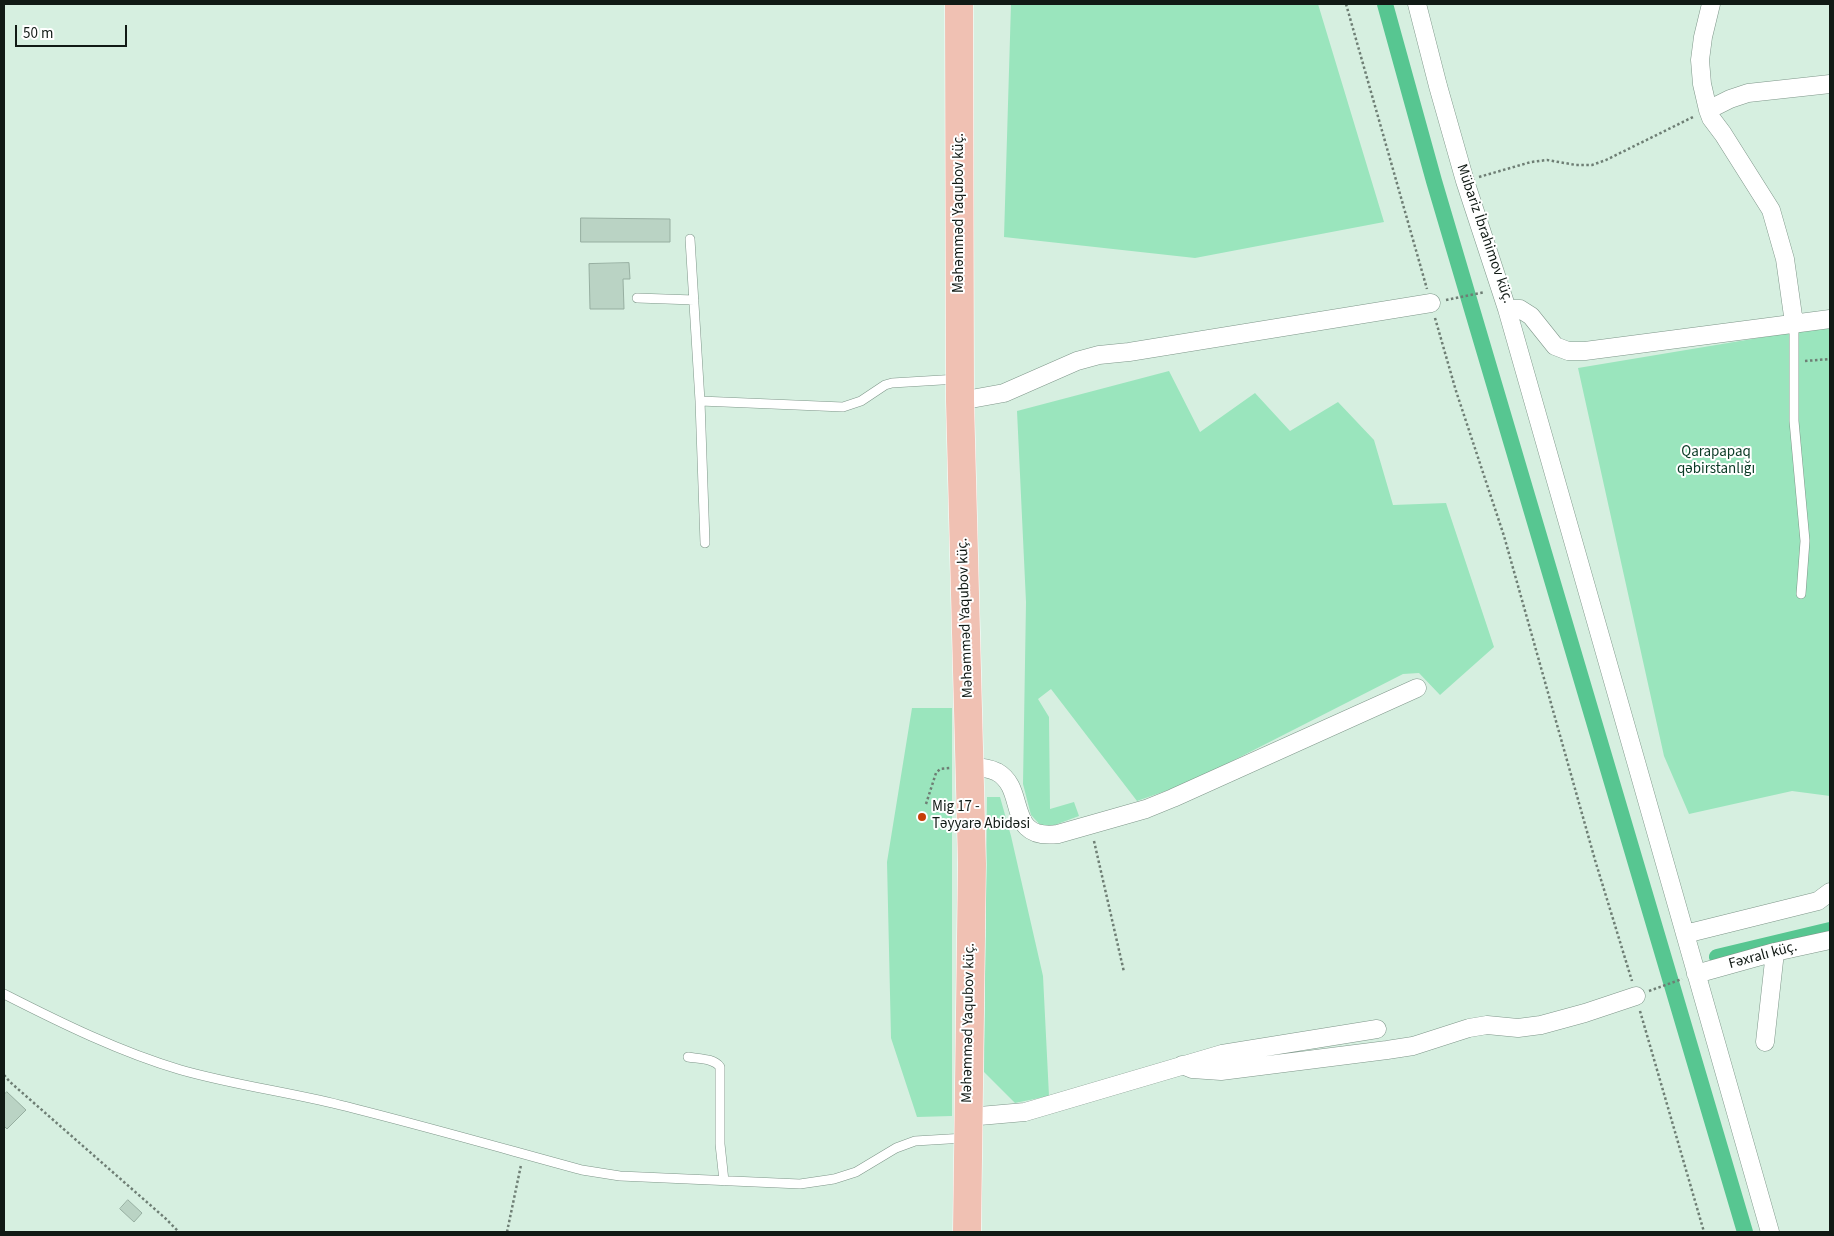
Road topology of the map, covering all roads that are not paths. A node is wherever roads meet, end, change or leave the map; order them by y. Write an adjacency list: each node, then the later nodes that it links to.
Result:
1 (959, 4): 13 (main road, Məhəmməd Yaqubov küç.)
2 (1416, 4): 10 (street, Mübariz İbrahimov küç.)
3 (1710, 4): 5 (street)
4 (1830, 84): 5 (street)
5 (1708, 110): 12 (street)
6 (690, 240): 8 (lane)
7 (637, 298): 8 (lane)
8 (694, 300): 14 (lane)
9 (1431, 303): 13 (street)
10 (1507, 309): 12 (street, Mübariz İbrahimov küç.); 20 (street)
11 (1830, 319): 12 (street, Mübariz İbrahimov küç.)
12 (1794, 323): 16 (lane)
13 (960, 390): 14 (lane); 18 (main road, Məhəmməd Yaqubov küç.)
14 (700, 400): 15 (lane)
15 (705, 543)
16 (1801, 594)
17 (1417, 688): 18 (street)
18 (970, 767): 30 (main road, Məhəmməd Yaqubov küç.)
19 (1830, 892): 20 (street)
20 (1685, 934): 23 (street)
21 (1830, 940): 22 (street, Fəxralı küç.)
22 (1775, 952): 23 (street, Fəxralı küç.); 27 (street)
23 (1696, 974): 33 (street)
24 (4, 994): 31 (lane)
25 (1636, 996): 29 (street)
26 (1377, 1029): 29 (street)
27 (1765, 1042)
28 (688, 1057): 31 (lane)
29 (1182, 1065): 30 (street)
30 (968, 1127): 31 (lane); 32 (main road, Məhəmməd Yaqubov küç.)
31 (724, 1181)
32 (967, 1232)
33 (1770, 1232)

